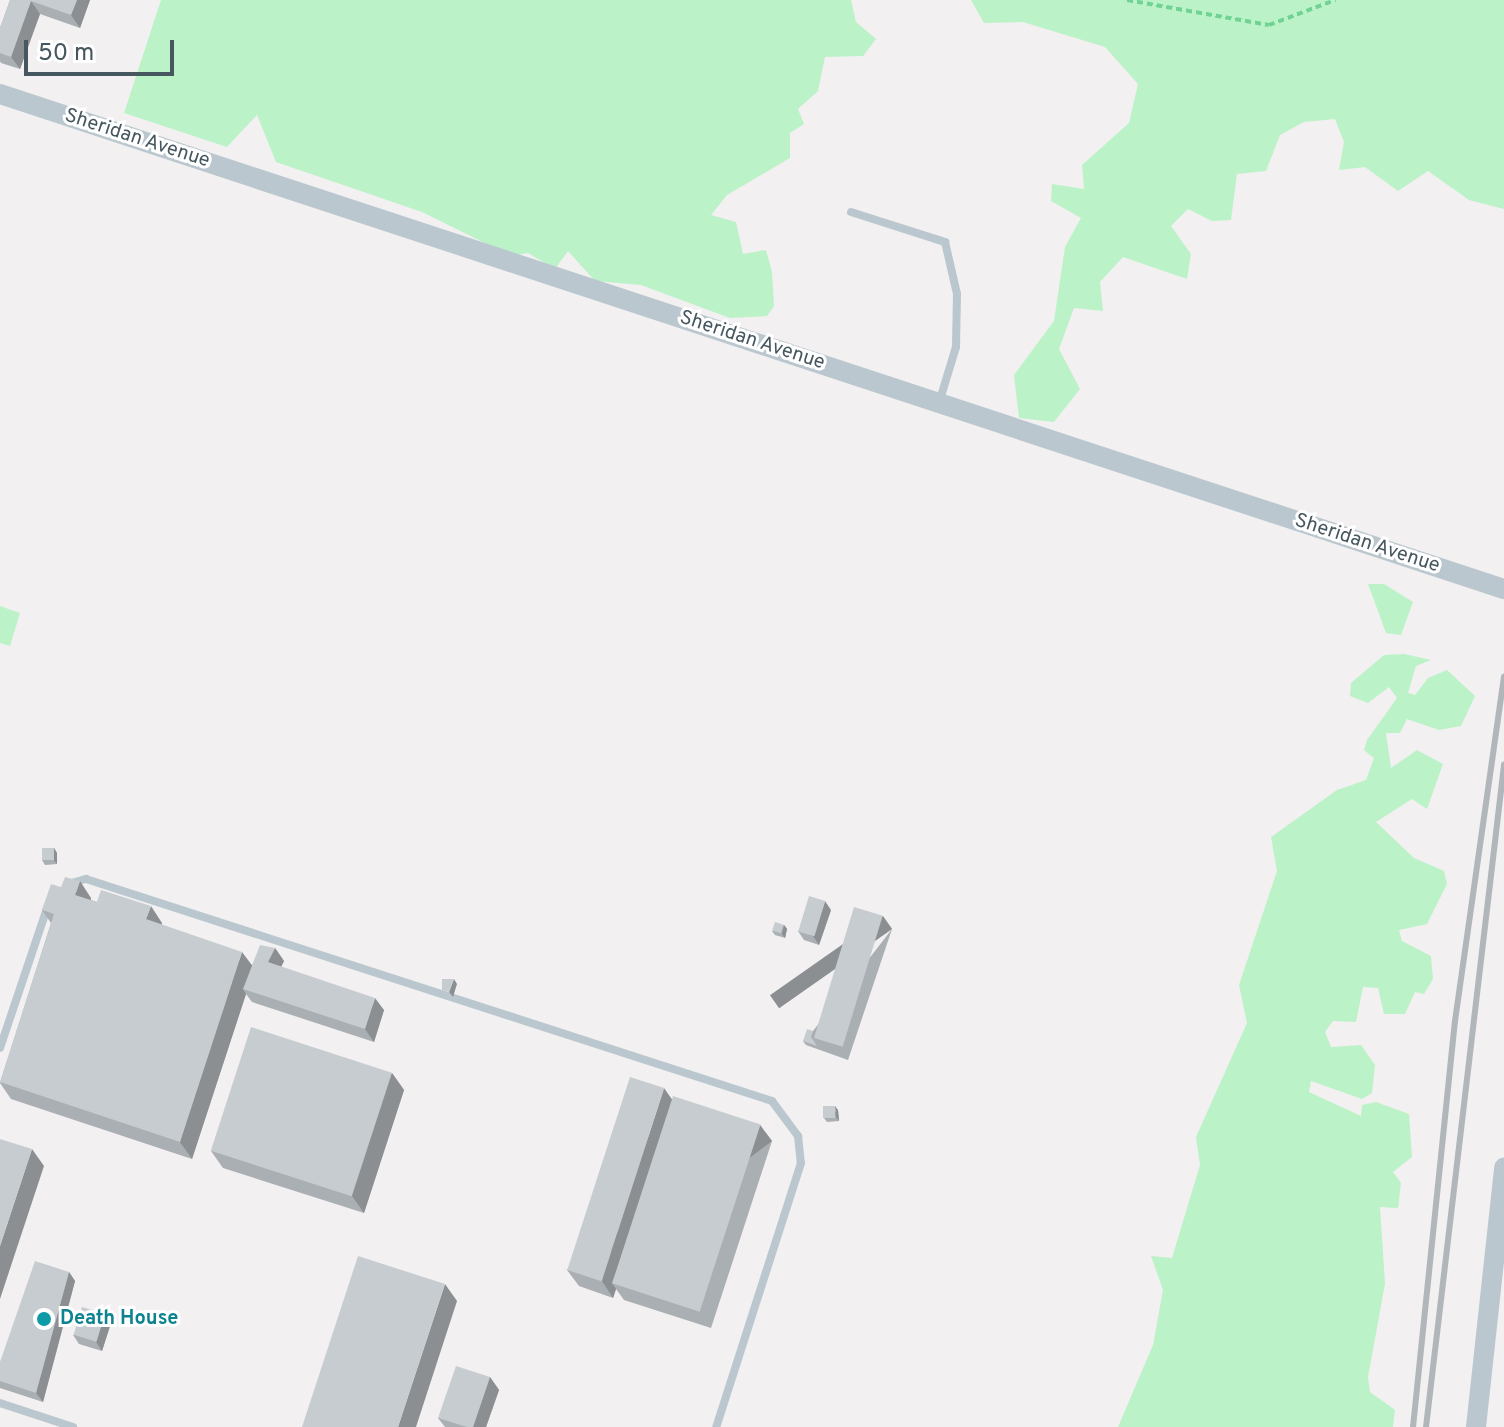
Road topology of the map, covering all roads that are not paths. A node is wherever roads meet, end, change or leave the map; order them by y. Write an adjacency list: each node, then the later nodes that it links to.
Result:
1 (0, 94): 3 (street, Sheridan Avenue)
2 (851, 212): 3 (lane)
3 (939, 403): 4 (street, Sheridan Avenue)
4 (1504, 589)
5 (0, 1048): 9 (lane)
6 (1504, 1168): 10 (street)
7 (0, 1403): 8 (lane)
8 (73, 1427)
9 (716, 1427)
10 (1476, 1427)

